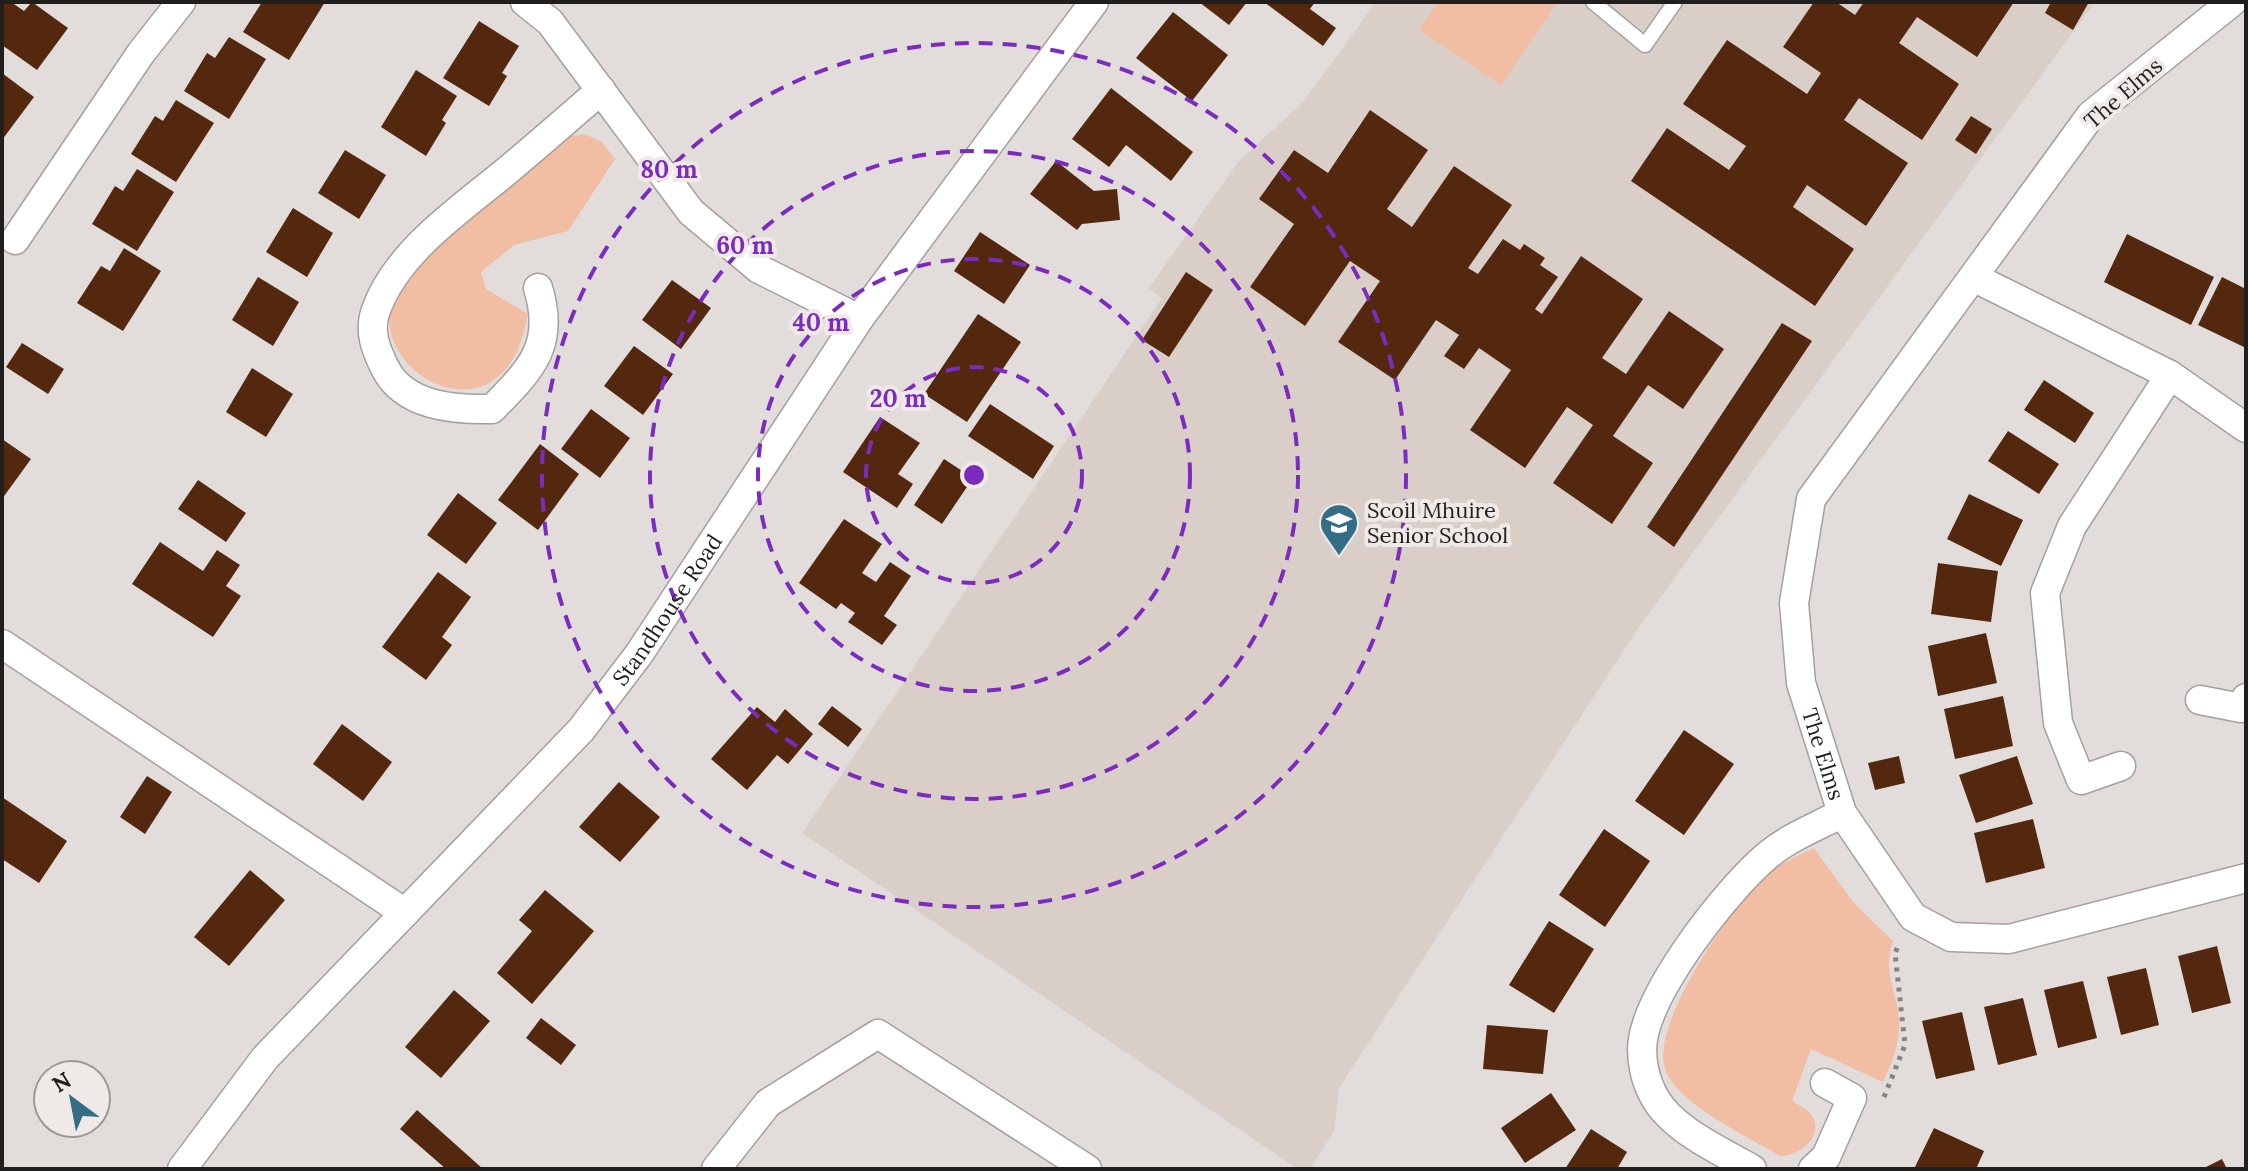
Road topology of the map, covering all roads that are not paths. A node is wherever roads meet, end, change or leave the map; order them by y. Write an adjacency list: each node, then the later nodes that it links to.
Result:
1 (181, 2): 9 (street)
2 (525, 2): 8 (street)
3 (1094, 2): 12 (street, Standhouse Road)
4 (1593, 2): 5 (lane)
5 (1675, 2)
6 (2233, 2): 7 (street); 10 (street, The Elms)
7 (2246, 8)
8 (601, 90): 11 (street); 12 (street)
9 (15, 240)
10 (1975, 278): 13 (street); 19 (street, The Elms)
11 (538, 288)
12 (859, 319): 21 (street, Standhouse Road)
13 (2170, 375): 14 (street); 18 (street)
14 (2246, 428)
15 (2, 644): 21 (street)
16 (2246, 698): 17 (street)
17 (2200, 700)
18 (2121, 766)
19 (1842, 813): 20 (street, The Elms); 26 (street)
20 (2246, 878)
21 (405, 913): 23 (street, Standhouse Road)
22 (1825, 1083): 27 (street)
23 (182, 1169)
24 (716, 1169): 25 (street)
25 (1087, 1169)
26 (1752, 1169)
27 (1813, 1169)

